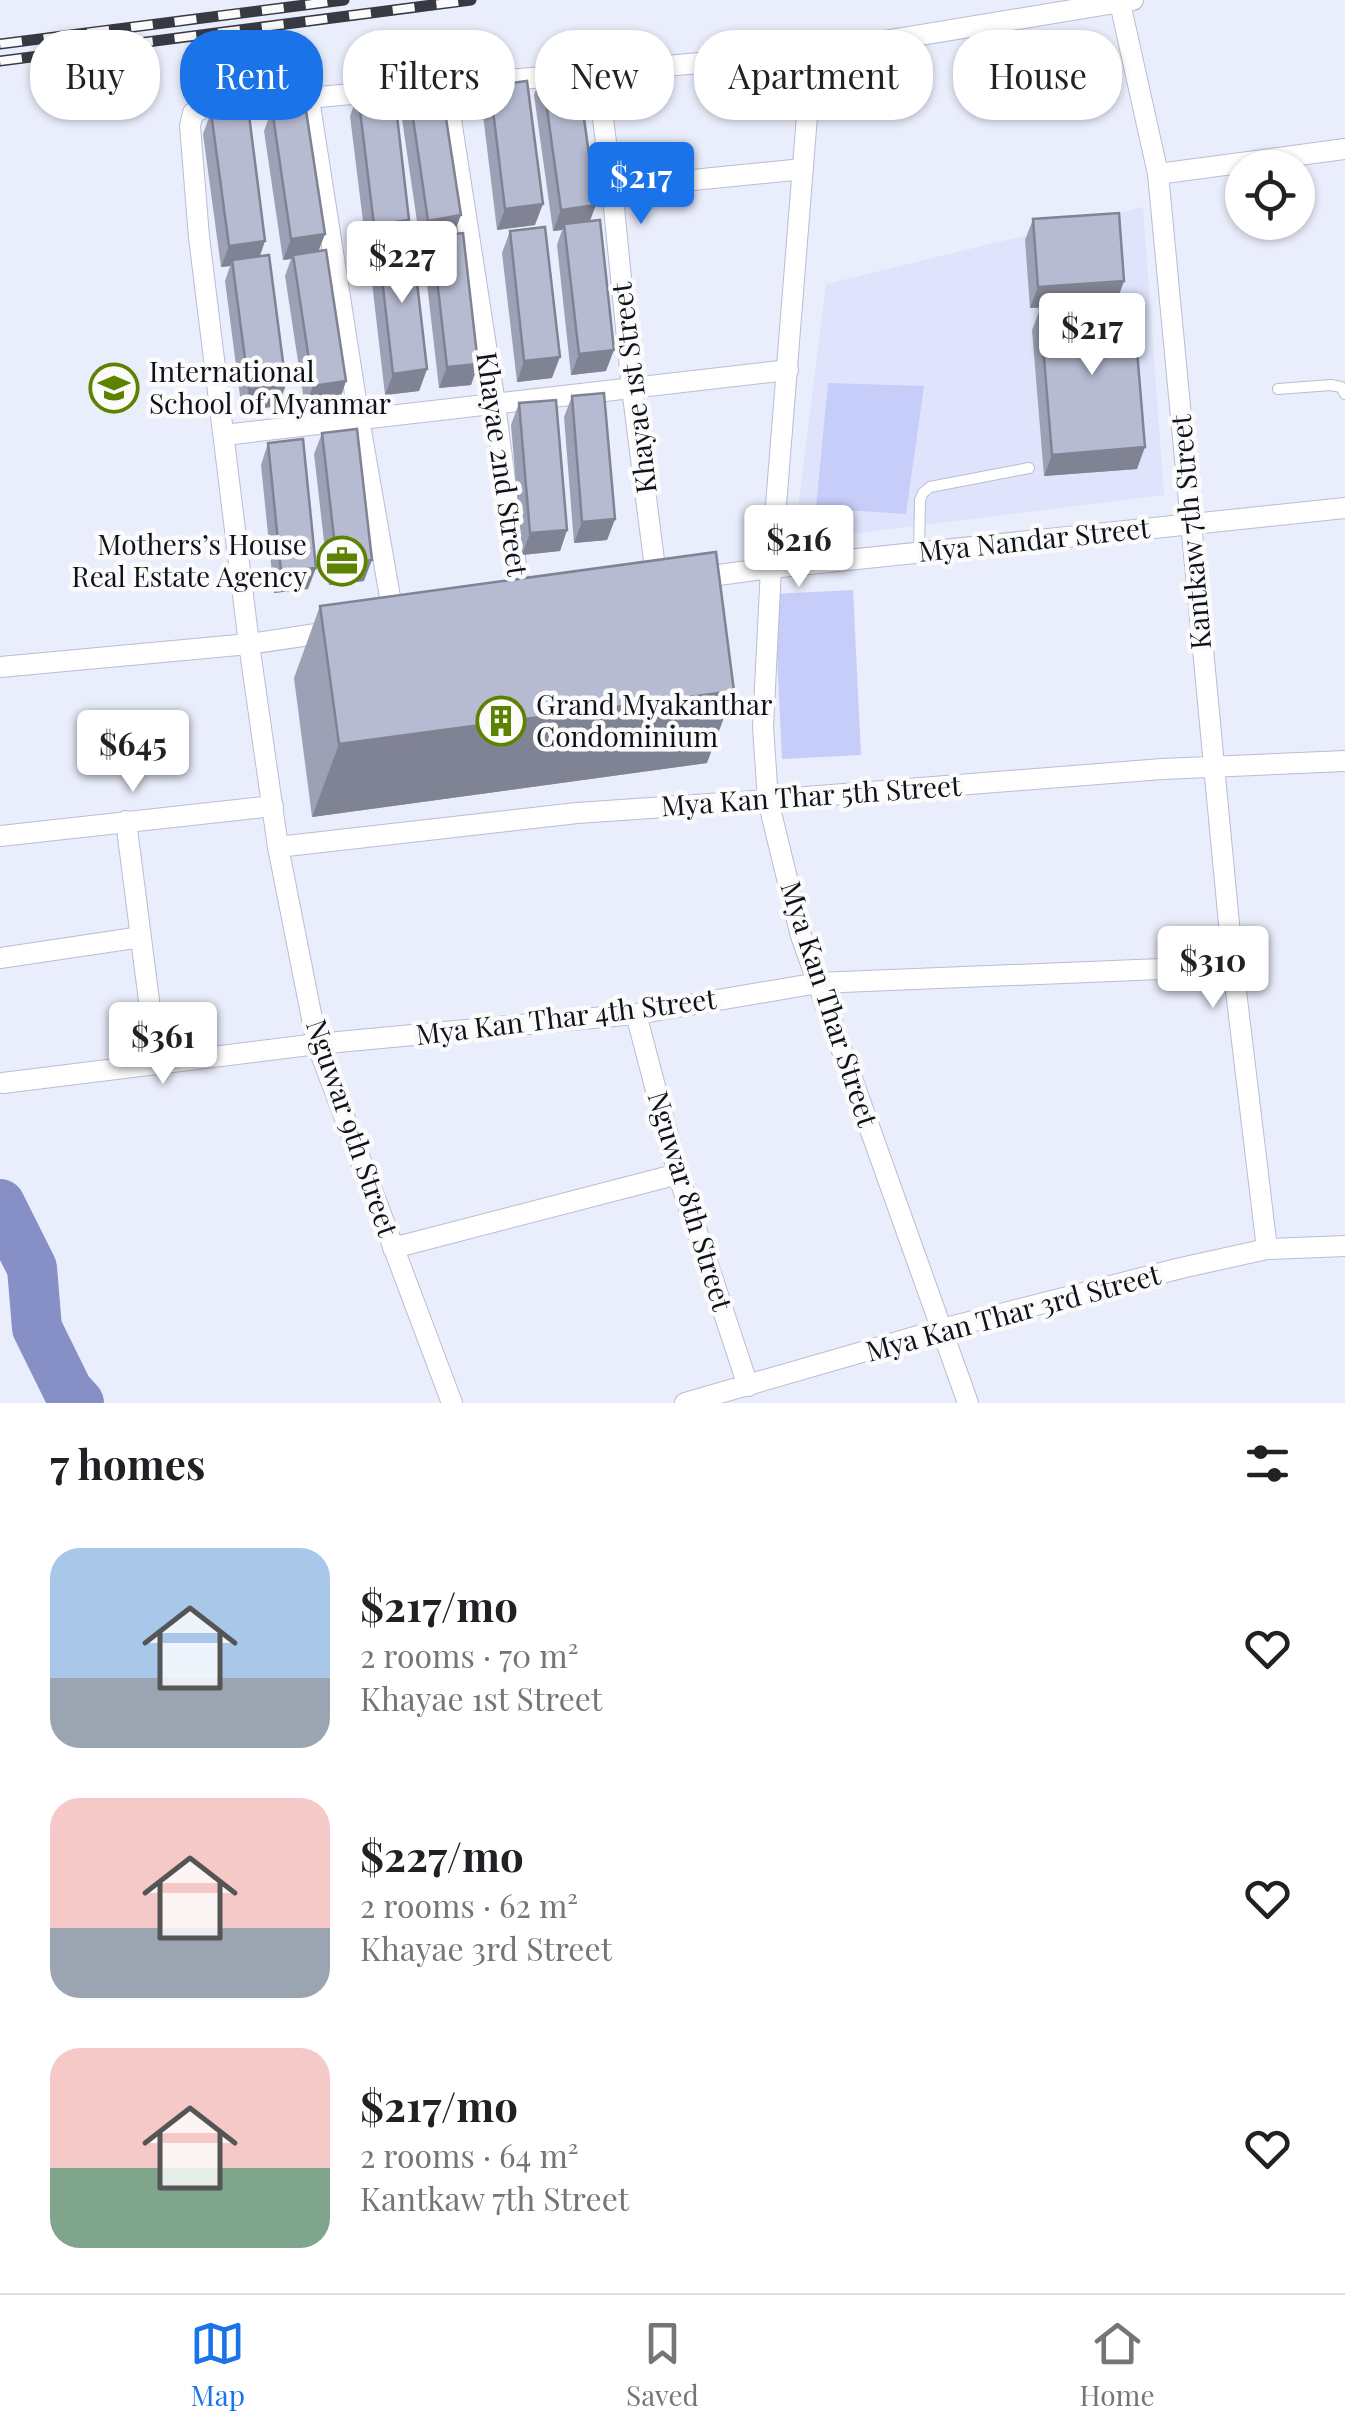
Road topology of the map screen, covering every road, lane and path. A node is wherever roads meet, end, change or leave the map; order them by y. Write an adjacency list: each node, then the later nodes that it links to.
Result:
1 (1126, 1): 2 (street); 10 (street, Kantkaw 7th Street)
2 (933, 32)
3 (191, 120): 18 (street, Nguwar 9th Street)
4 (312, 120): 17 (street)
5 (451, 120): 16 (street, Khayae 2nd Street)
6 (603, 120): 11 (street, Khayae 1st Street)
7 (807, 120): 9 (street, Mya Kan Thar Street)
8 (1345, 149): 10 (street)
9 (803, 169): 11 (street); 12 (street, Mya Kan Thar Street)
10 (1158, 174): 21 (street, Kantkaw 7th Street)
11 (612, 188): 13 (street, Khayae 1st Street)
12 (788, 370): 13 (street); 23 (street, Mya Kan Thar Street)
13 (632, 388): 16 (street); 24 (street, Khayae 1st Street)
14 (1278, 389): 15 (lane)
15 (1344, 389)
16 (495, 404): 17 (street); 25 (street, Khayae 2nd Street)
17 (359, 420): 18 (street); 26 (street)
18 (224, 435): 26 (street, Nguwar 9th Street)
19 (1029, 468): 22 (lane)
20 (1345, 508): 21 (street, Mya Nandar Street)
21 (1191, 523): 22 (street, Mya Nandar Street); 29 (street, Kantkaw 7th Street)
22 (919, 552): 23 (street, Mya Nandar Street)
23 (771, 568): 24 (street, Mya Nandar Street); 30 (street, Mya Kan Thar Street)
24 (648, 585)
25 (522, 604)
26 (249, 644): 27 (street); 31 (street, Nguwar 9th Street)
27 (0, 666)
28 (1345, 761): 29 (street, Mya Kan Thar 5th Street)
29 (1213, 767): 30 (street, Mya Kan Thar 5th Street); 37 (street, Kantkaw 7th Street)
30 (768, 800): 34 (street, Mya Kan Thar 5th Street); 38 (street, Mya Kan Thar Street)
31 (272, 806): 32 (street); 34 (street, Nguwar 9th Street)
32 (126, 821): 33 (street); 35 (street)
33 (0, 836)
34 (278, 847): 40 (street, Nguwar 9th Street)
35 (141, 937): 36 (street); 41 (street)
36 (0, 958)
37 (1233, 966): 38 (street, Mya Kan Thar 4th Street); 46 (street, Kantkaw 7th Street)
38 (818, 983): 39 (street, Mya Kan Thar 4th Street); 47 (street, Mya Kan Thar Street)
39 (636, 1014): 40 (street, Mya Kan Thar 4th Street); 43 (street, Nguwar 8th Street)
40 (317, 1044): 41 (street, Mya Kan Thar 4th Street); 45 (street, Nguwar 9th Street)
41 (158, 1063): 42 (street, Mya Kan Thar 4th Street)
42 (3, 1084)
43 (678, 1174): 45 (street); 48 (street, Nguwar 8th Street)
44 (1345, 1246): 46 (street, Mya Kan Thar 3rd Street)
45 (394, 1248): 49 (street, Nguwar 9th Street)
46 (1267, 1249): 47 (street, Mya Kan Thar 3rd Street)
47 (942, 1329): 48 (street, Mya Kan Thar 3rd Street); 51 (street, Mya Kan Thar Street)
48 (748, 1386): 50 (street, Mya Kan Thar 3rd Street)
49 (452, 1403)
50 (685, 1403)
51 (968, 1403)

